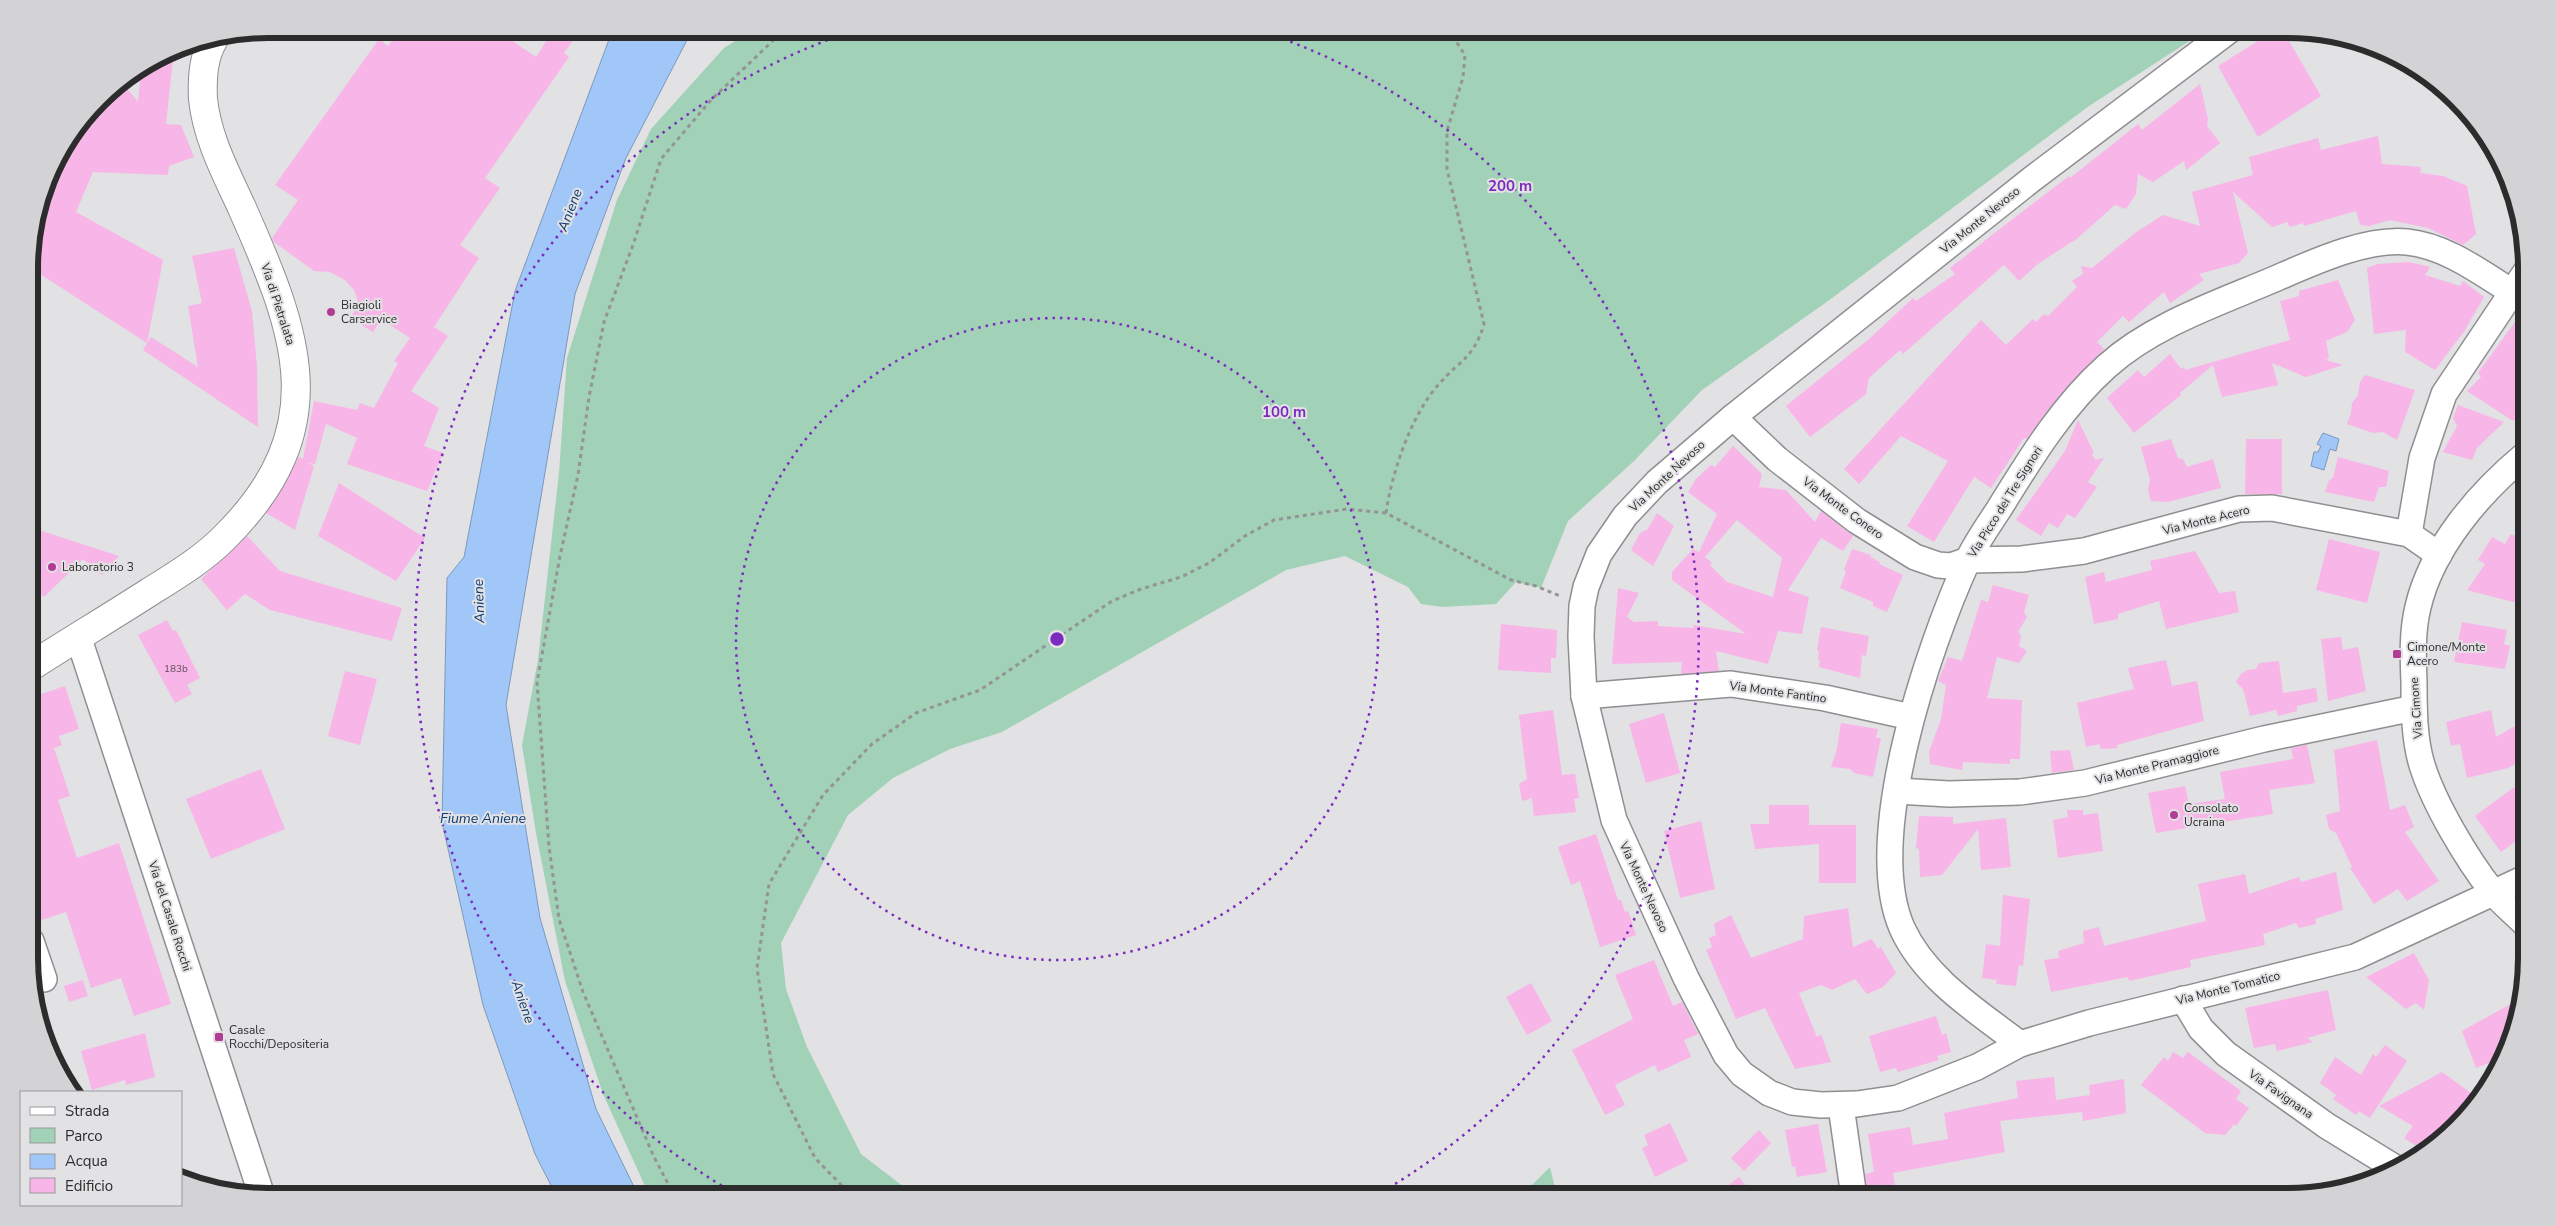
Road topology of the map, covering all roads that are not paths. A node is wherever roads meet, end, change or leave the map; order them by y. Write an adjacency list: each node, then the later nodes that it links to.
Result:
1 (2219, 38): 5 (street, Via Monte Nevoso)
2 (212, 44): 10 (street, Via di Pietralata)
3 (2518, 282): 9 (street, Via Picco dei Tre Signori)
4 (2518, 283): 7 (street)
5 (1733, 417): 9 (street, Via Monte Conero); 12 (street, Via Monte Nevoso)
6 (2518, 461): 8 (street, Via Cimone)
7 (2409, 534): 8 (street, Via Monte Acero); 9 (street, Via Monte Acero)
8 (2439, 555): 13 (street, Via Cimone)
9 (1968, 560): 14 (street, Via Picco dei Tre Signori)
10 (78, 636): 11 (street, Via di Pietralata); 25 (street, Via del Casale Rocchi)
11 (38, 662)
12 (1584, 696): 14 (street, Via Monte Fantino); 23 (street, Via Monte Nevoso)
13 (2414, 708): 15 (street, Via Monte Pramaggiore); 17 (street, Via Cimone)
14 (1911, 717): 15 (street, Via Picco dei Tre Signori)
15 (1897, 791): 22 (street, Via Picco dei Tre Signori)
16 (2518, 881): 17 (street, Via Monte Tomatico)
17 (2492, 891): 18 (street, Via Cimone); 21 (street, Via Monte Tomatico)
18 (2518, 917)
19 (38, 961): 20 (street)
20 (44, 979)
21 (2183, 999): 22 (street, Via Monte Tomatico); 24 (street, Via Favignana)
22 (2020, 1044): 23 (street, Via Monte Nevoso)
23 (1841, 1106): 26 (street)
24 (2390, 1165)
25 (259, 1188)
26 (1853, 1188)

